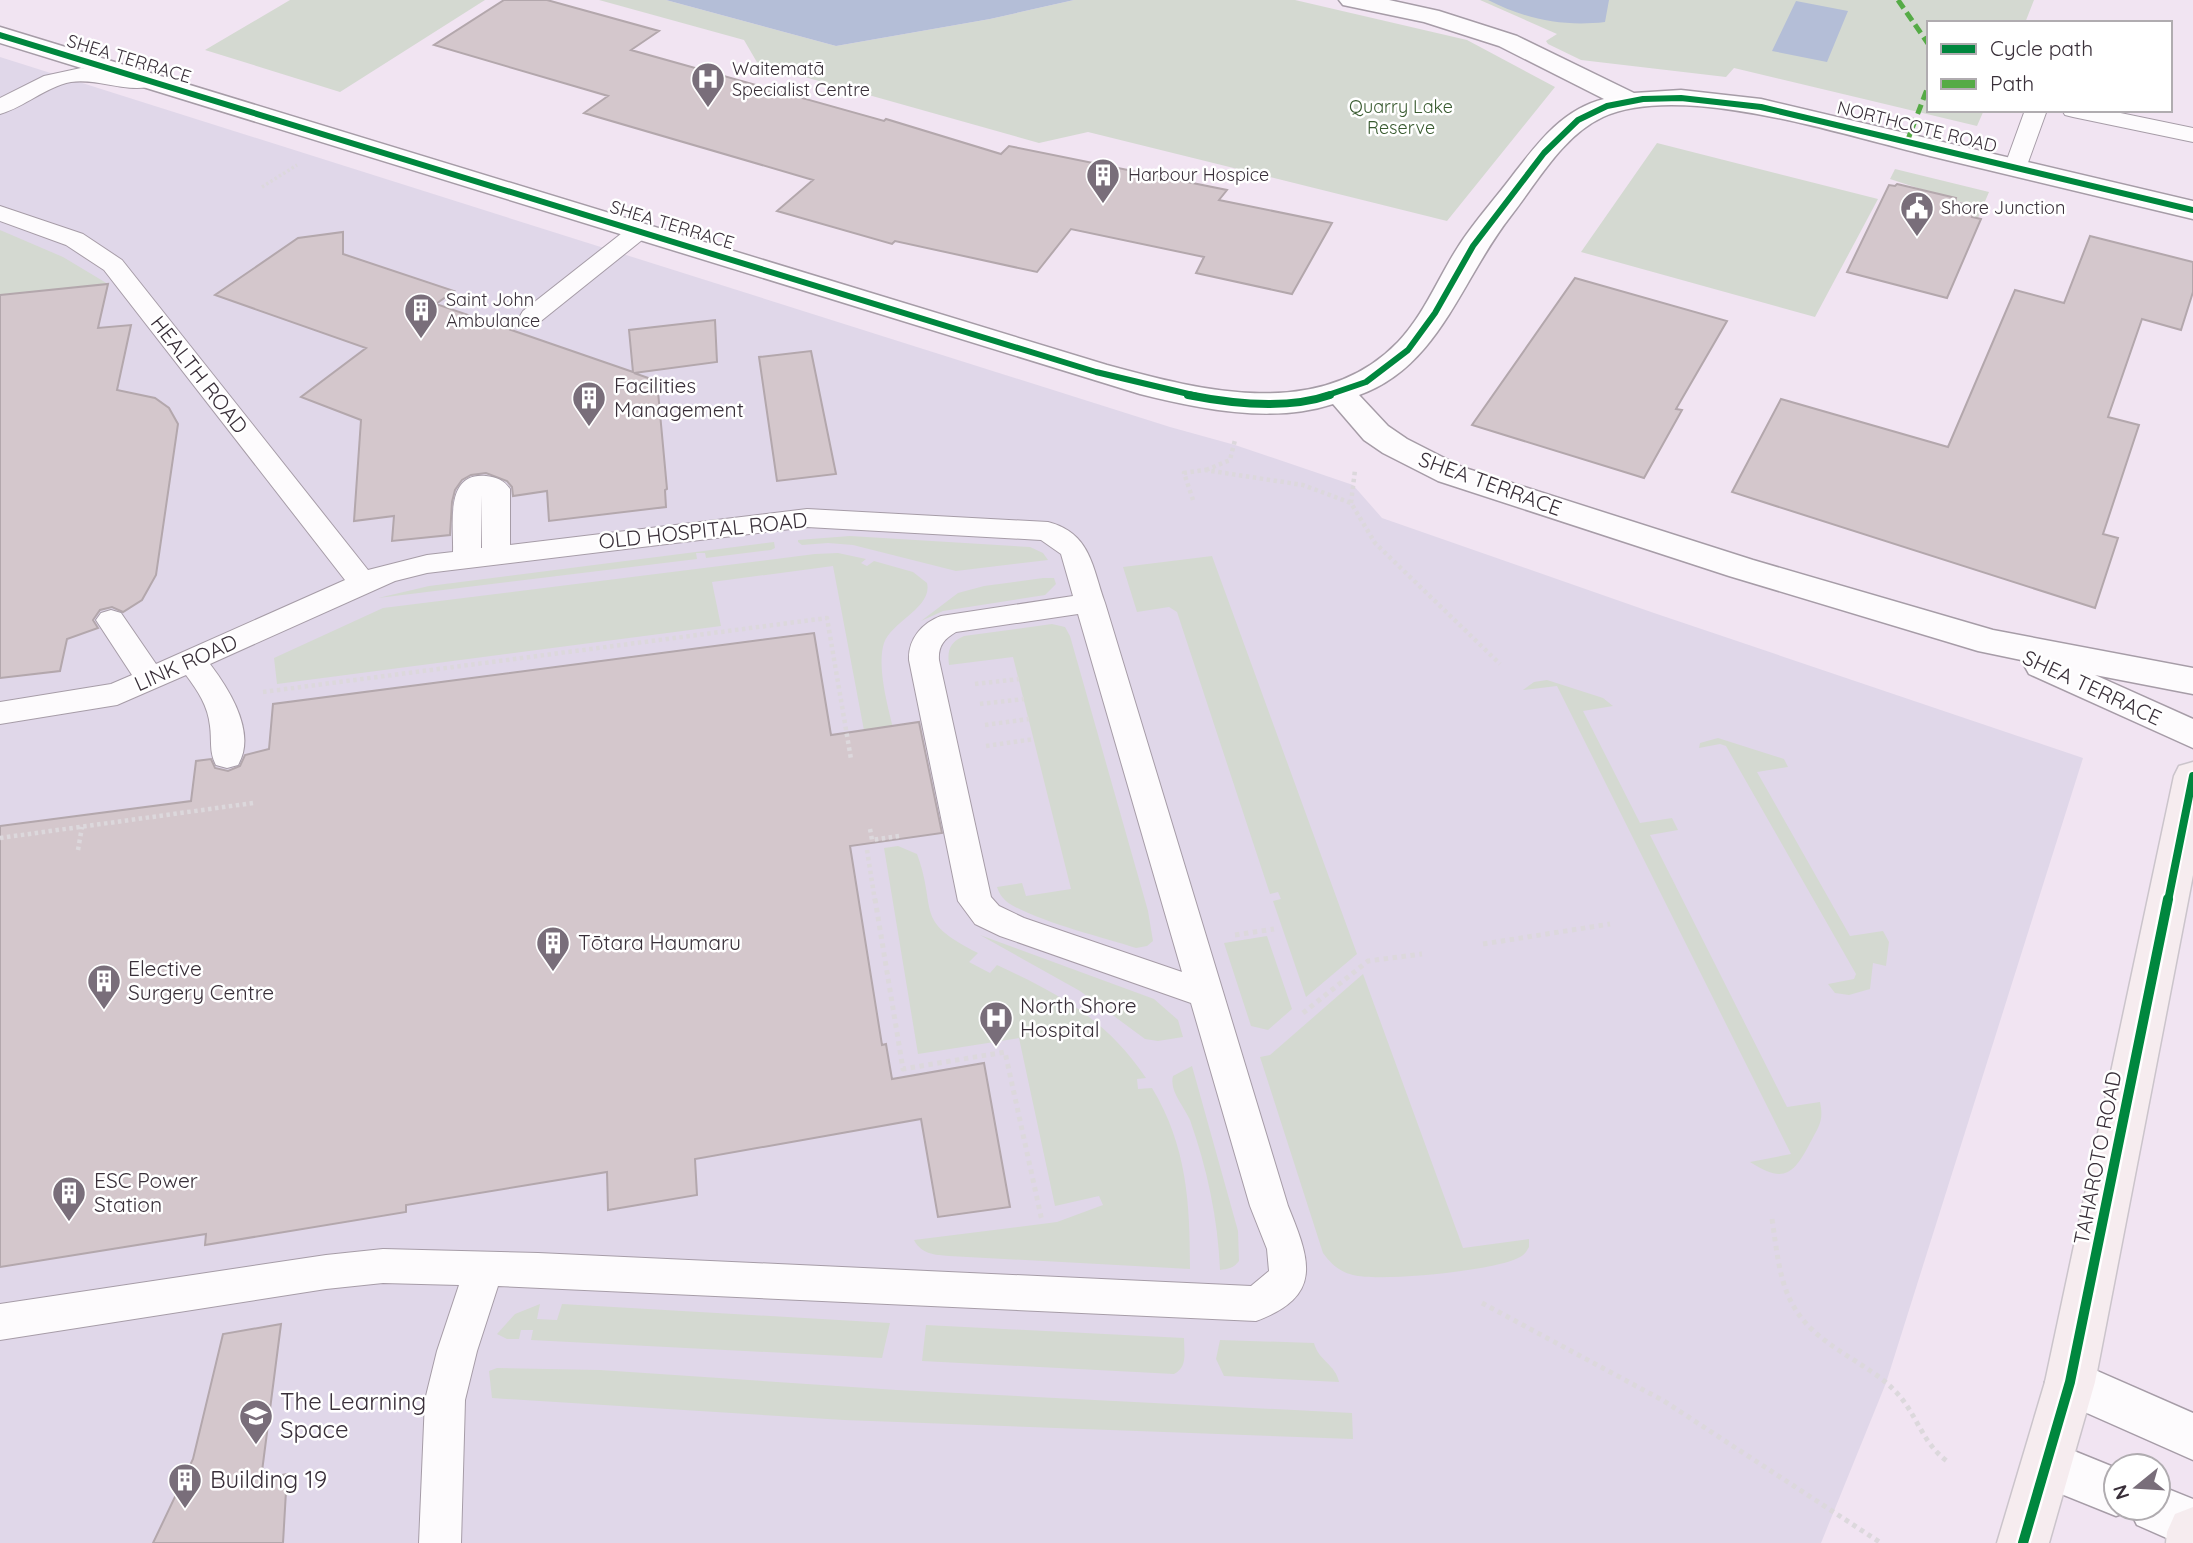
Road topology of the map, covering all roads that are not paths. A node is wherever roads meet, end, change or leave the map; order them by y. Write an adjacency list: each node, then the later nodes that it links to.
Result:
1 (1352, 0): 6 (street, NORTHCOTE ROAD)
2 (0, 35): 3 (street, SHEA TERRACE)
3 (68, 57): 4 (street, SHEA TERRACE); 5 (lane)
4 (172, 89): 7 (lane); 10 (lane); 15 (street, SHEA TERRACE)
5 (0, 92)
6 (1630, 101): 12 (street, NORTHCOTE ROAD); 17 (street)
7 (0, 107)
8 (2035, 112): 12 (lane)
9 (2083, 112): 11 (lane)
10 (0, 123)
11 (2193, 135)
12 (2015, 168): 13 (street, NORTHCOTE ROAD)
13 (2193, 210)
14 (0, 213): 20 (lane, HEALTH ROAD)
15 (639, 231): 16 (lane); 17 (street, SHEA TERRACE)
16 (531, 316)
17 (1340, 393): 23 (street, SHEA TERRACE)
18 (496, 555): 19 (lane, OLD HOSPITAL ROAD); 19 (lane); 21 (lane, OLD HOSPITAL ROAD)
19 (467, 559): 20 (lane, OLD HOSPITAL ROAD)
20 (363, 583): 24 (lane, LINK ROAD)
21 (1090, 603): 31 (lane); 31 (lane)
22 (110, 620): 25 (lane)
23 (1991, 642): 26 (street, SHEA TERRACE); 28 (street, SHEA TERRACE)
24 (192, 662): 25 (lane, LINK ROAD); 29 (lane)
25 (151, 680): 27 (lane, LINK ROAD)
26 (2193, 681)
27 (0, 713)
28 (2193, 735)
29 (226, 757)
30 (2193, 776): 34 (main road, TAHAROTO ROAD)
31 (1205, 993): 32 (lane)
32 (484, 1268): 33 (lane); 41 (lane)
33 (0, 1322)
34 (2070, 1382): 35 (street); 36 (main road, TAHAROTO ROAD)
35 (2193, 1437)
36 (2047, 1464): 37 (street); 42 (main road, TAHAROTO ROAD)
37 (2102, 1486)
38 (2172, 1515): 39 (street)
39 (2193, 1524)
40 (2193, 1532): 43 (main road)
41 (440, 1543)
42 (2024, 1543)
43 (2192, 1543)

